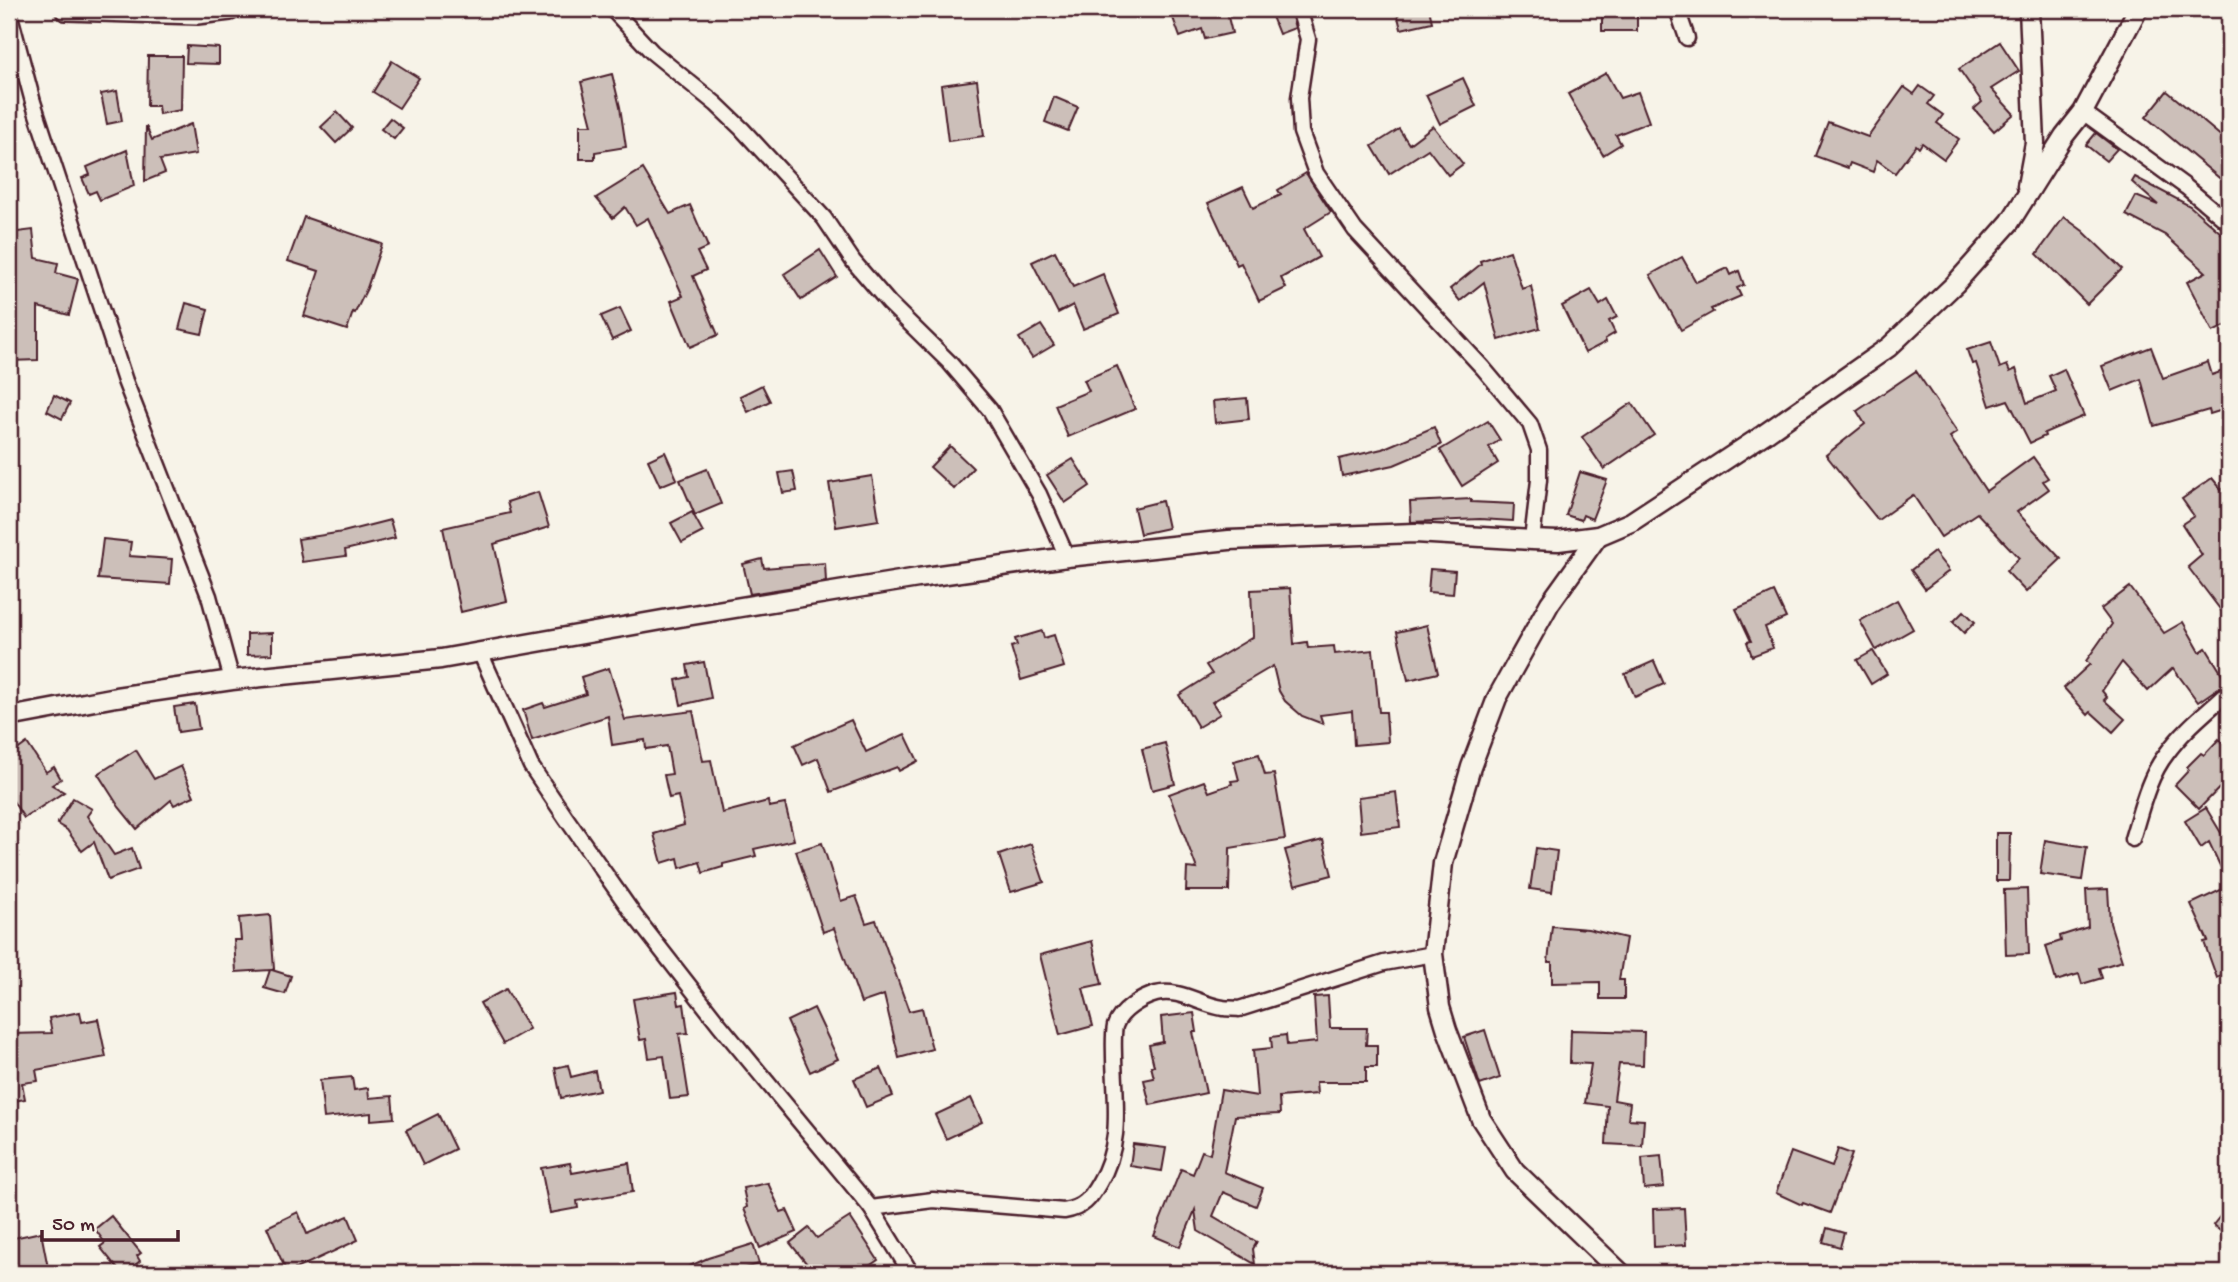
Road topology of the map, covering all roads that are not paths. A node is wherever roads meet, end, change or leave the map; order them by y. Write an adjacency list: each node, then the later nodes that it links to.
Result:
1 (66, 9): 2 (main road)
2 (230, 9)
3 (612, 9): 17 (street)
4 (1299, 9): 16 (street)
5 (1677, 9): 9 (street)
6 (2029, 9): 11 (street)
7 (2138, 9): 10 (street)
8 (9, 12): 19 (street)
9 (1687, 38)
10 (2082, 112): 12 (street); 14 (street)
11 (2035, 121): 12 (street); 13 (street)
12 (2064, 136): 13 (street)
13 (2024, 200): 15 (street)
14 (2229, 223)
15 (1598, 536): 16 (street); 23 (street)
16 (1532, 540): 17 (street)
17 (1067, 557): 18 (street)
18 (480, 652): 19 (street); 24 (street)
19 (232, 680): 21 (street)
20 (2229, 691): 22 (street)
21 (9, 717)
22 (2132, 839)
23 (1433, 954): 24 (street); 26 (street)
24 (870, 1208): 25 (street)
25 (911, 1273)
26 (1621, 1273)

